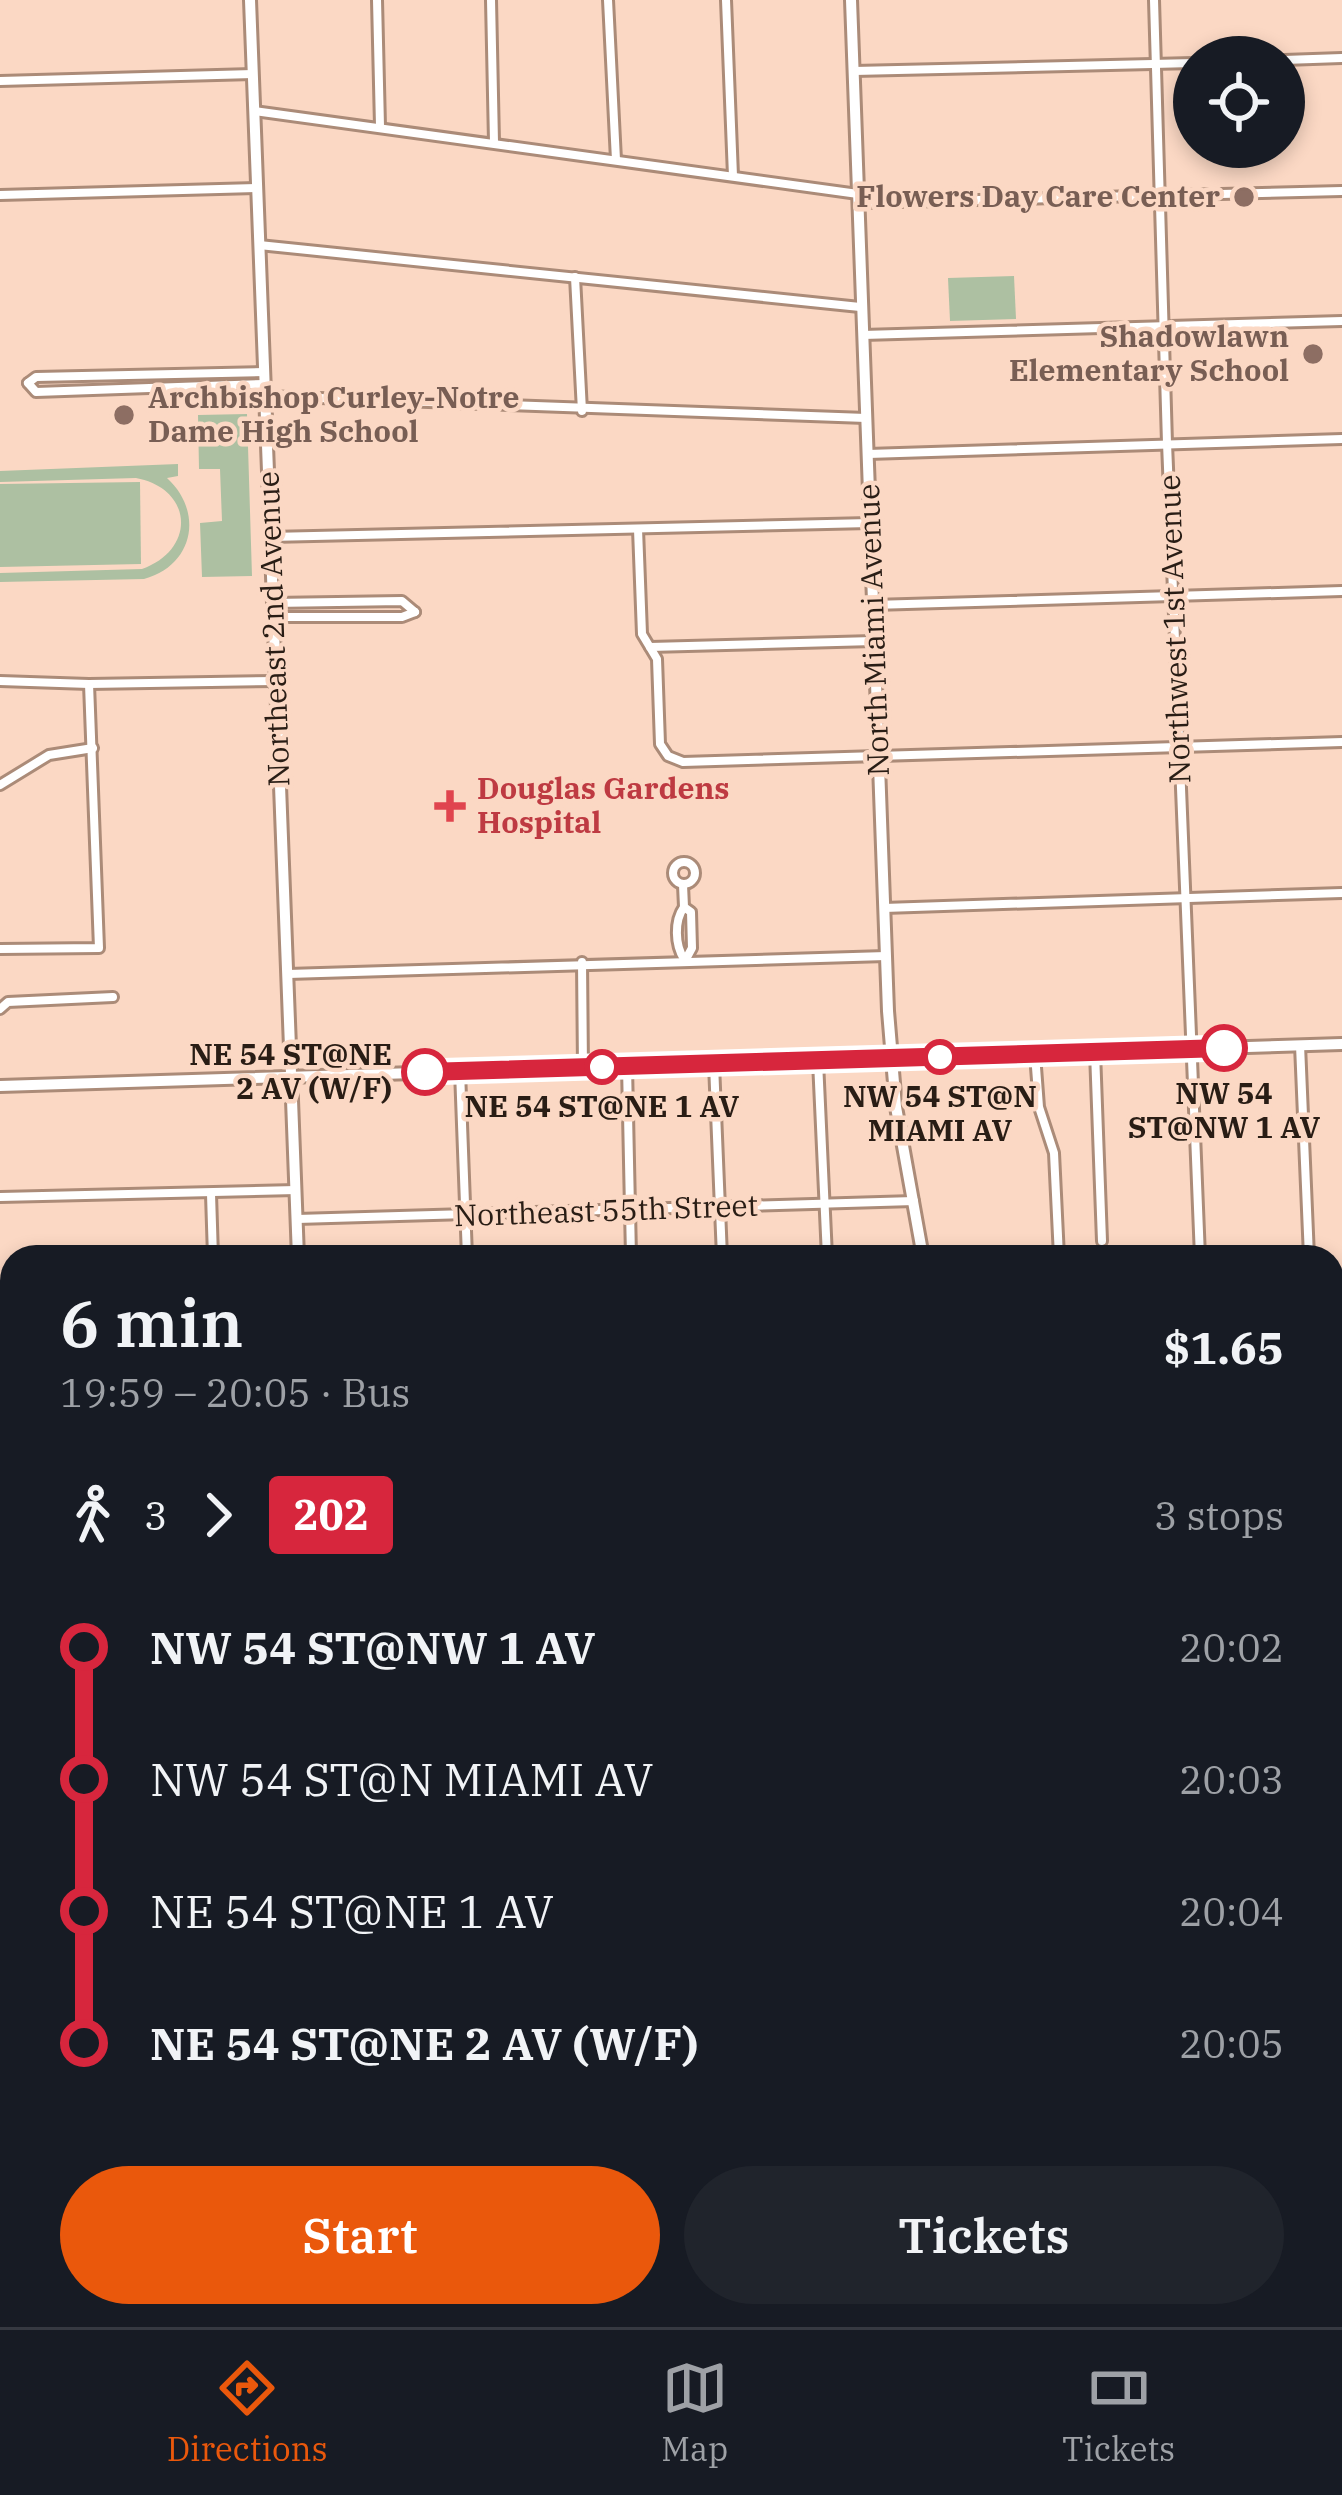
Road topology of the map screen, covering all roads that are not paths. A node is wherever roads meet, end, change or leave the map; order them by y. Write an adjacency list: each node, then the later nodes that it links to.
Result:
1 (250, 0): 13 (main road, Northeast 2nd Avenue)
2 (377, 0): 16 (street)
3 (491, 0): 17 (street)
4 (608, 0): 18 (street)
5 (726, 0): 19 (street)
6 (851, 0): 12 (main road, North Miami Avenue)
7 (1154, 0): 10 (street, Northwest 1st Avenue)
8 (1342, 58): 9 (street)
9 (1305, 59)
10 (1156, 64): 11 (street); 12 (street); 23 (street, Northwest 1st Avenue)
11 (1173, 64)
12 (854, 71): 24 (main road, North Miami Avenue)
13 (253, 74): 14 (street); 15 (main road, Northeast 2nd Avenue)
14 (0, 81)
15 (254, 111): 16 (street); 20 (main road, Northeast 2nd Avenue)
16 (380, 126): 17 (street)
17 (494, 142): 18 (street)
18 (616, 160): 19 (street)
19 (733, 176): 24 (street)
20 (257, 188): 22 (street); 25 (main road, Northeast 2nd Avenue)
21 (1342, 190): 23 (street)
22 (0, 195)
23 (1160, 196): 24 (street); 29 (street, Northwest 1st Avenue)
24 (858, 198): 27 (main road, North Miami Avenue)
25 (259, 245): 26 (street); 31 (main road, Northeast 2nd Avenue)
26 (575, 277): 27 (street); 32 (street)
27 (860, 307): 30 (main road, North Miami Avenue)
28 (1342, 321): 29 (street)
29 (1164, 328): 30 (street); 35 (street, Northwest 1st Avenue)
30 (862, 335): 33 (main road, North Miami Avenue)
31 (264, 384): 31 (street); 32 (street); 39 (main road, Northeast 2nd Avenue)
32 (582, 411): 33 (street)
33 (866, 418): 36 (main road, North Miami Avenue)
34 (1342, 439): 35 (street)
35 (1167, 443): 36 (street); 41 (street, Northwest 1st Avenue)
36 (868, 454): 37 (main road, North Miami Avenue)
37 (870, 523): 38 (street); 44 (main road, North Miami Avenue)
38 (638, 529): 39 (street); 48 (street)
39 (270, 537): 43 (main road, Northeast 2nd Avenue)
40 (1342, 591): 41 (street)
41 (1174, 595): 44 (street); 54 (street, Northwest 1st Avenue)
42 (379, 601): 43 (street); 46 (street); 46 (street)
43 (273, 603): 45 (main road, Northeast 2nd Avenue)
44 (873, 605): 47 (main road, North Miami Avenue)
45 (274, 617): 46 (street); 50 (main road, Northeast 2nd Avenue)
46 (379, 617)
47 (874, 640): 48 (street); 55 (main road, North Miami Avenue)
48 (650, 647): 55 (street)
49 (0, 681): 51 (street)
50 (276, 681): 51 (street); 65 (main road, Northeast 2nd Avenue)
51 (89, 684): 53 (street)
52 (1342, 742): 54 (street)
53 (93, 748): 56 (street); 61 (street)
54 (1180, 748): 55 (street); 59 (street, Northwest 1st Avenue)
55 (879, 757): 60 (main road, North Miami Avenue)
56 (0, 785)
57 (683, 885): 63 (street)
58 (1342, 893): 59 (street)
59 (1185, 897): 60 (street); 70 (street, Northwest 1st Avenue)
60 (884, 908): 62 (main road, North Miami Avenue)
61 (0, 949)
62 (886, 956): 63 (street); 73 (main road, North Miami Avenue)
63 (685, 961): 64 (street)
64 (582, 962): 65 (street); 77 (street)
65 (287, 974): 79 (main road, Northeast 2nd Avenue)
66 (112, 998): 67 (street)
67 (0, 1009)
68 (1342, 1044): 69 (main road)
69 (1300, 1046): 70 (main road); 100 (street)
70 (1193, 1049): 71 (main road); 99 (street, Northwest 1st Avenue)
71 (1095, 1052): 72 (main road); 90 (street)
72 (1035, 1054): 73 (main road); 98 (street)
73 (891, 1059): 74 (main road); 84 (main road, North Miami Avenue)
74 (818, 1061): 75 (main road); 85 (street)
75 (714, 1064): 76 (main road); 86 (street)
76 (627, 1066): 77 (main road); 87 (street)
77 (583, 1068): 78 (main road)
78 (460, 1071): 79 (main road); 88 (street)
79 (291, 1076): 80 (main road); 81 (main road, Northeast 2nd Avenue)
80 (0, 1086)
81 (296, 1190): 82 (street); 89 (main road, Northeast 2nd Avenue)
82 (211, 1193): 83 (street); 91 (street)
83 (0, 1197)
84 (915, 1201): 85 (street, Northeast 55th Street); 97 (main road, North Miami Avenue)
85 (825, 1204): 86 (street, Northeast 55th Street); 96 (street)
86 (721, 1207): 87 (street, Northeast 55th Street); 95 (street)
87 (629, 1210): 88 (street, Northeast 55th Street); 94 (street)
88 (466, 1216): 89 (street, Northeast 55th Street); 93 (street)
89 (297, 1220): 92 (main road, Northeast 2nd Avenue)
90 (1102, 1241)
91 (213, 1245)
92 (298, 1245)
93 (467, 1245)
94 (630, 1245)
95 (722, 1245)
96 (827, 1245)
97 (921, 1245)
98 (1058, 1245)
99 (1200, 1245)
100 (1309, 1245)

